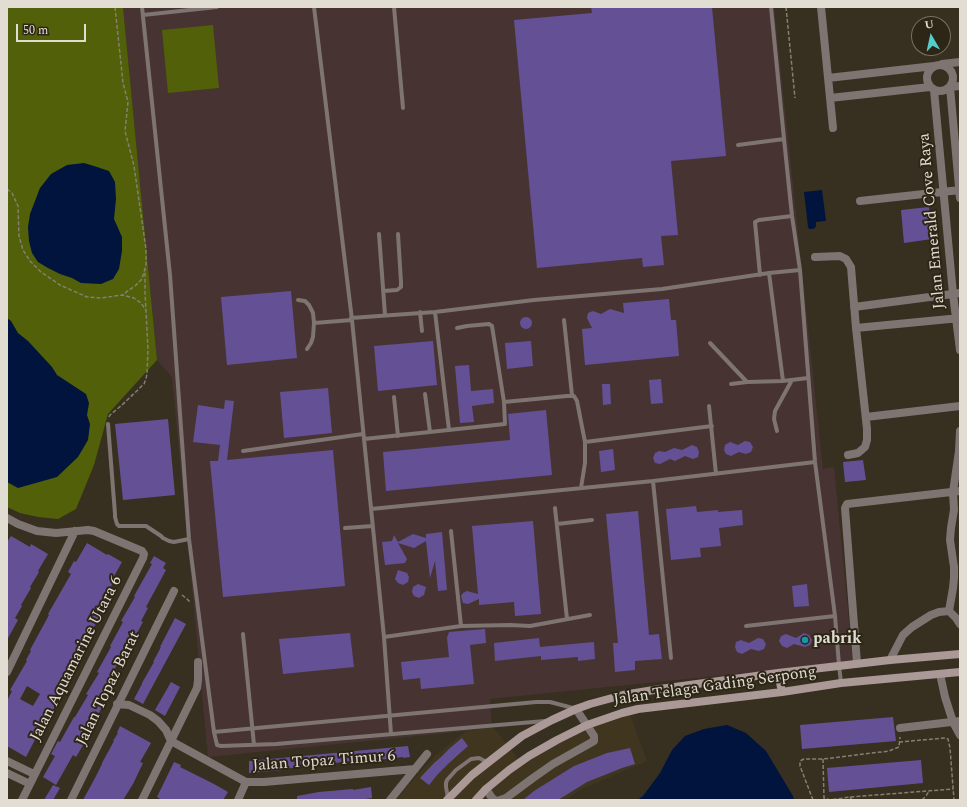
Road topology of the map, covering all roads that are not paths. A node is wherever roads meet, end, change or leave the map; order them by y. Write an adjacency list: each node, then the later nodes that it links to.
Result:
1 (142, 7): 7 (lane)
2 (217, 7): 7 (lane)
3 (314, 7): 37 (lane)
4 (394, 7): 15 (lane)
5 (771, 7): 17 (lane)
6 (821, 7): 10 (street)
7 (143, 15): 86 (lane)
8 (960, 62): 9 (street)
9 (938, 65): 10 (street); 12 (street); 13 (street)
10 (828, 78): 14 (street)
11 (960, 86): 12 (street)
12 (950, 87): 13 (street); 20 (street, Jalan Emerald Cove Raya)
13 (932, 88): 14 (street); 19 (street, Jalan Emerald Cove Raya)
14 (830, 98): 16 (street)
15 (403, 108)
16 (833, 128)
17 (784, 139): 18 (lane); 22 (lane)
18 (738, 145)
19 (944, 192): 20 (street); 21 (street); 30 (street, Jalan Emerald Cove Raya)
20 (960, 193)
21 (860, 201)
22 (792, 216): 26 (lane); 28 (lane)
23 (379, 234): 29 (lane)
24 (398, 234): 29 (lane)
25 (815, 257): 32 (street)
26 (800, 270): 27 (lane); 46 (lane)
27 (769, 273): 28 (lane); 48 (lane)
28 (760, 274): 34 (lane)
29 (383, 291): 35 (lane)
30 (957, 293): 32 (street); 36 (street, Jalan Emerald Cove Raya)
31 (298, 300): 39 (lane)
32 (854, 307): 41 (street)
33 (420, 312): 34 (lane); 35 (lane); 42 (lane)
34 (435, 312): 60 (lane)
35 (385, 315): 37 (lane)
36 (958, 318): 41 (street); 45 (street, Jalan Emerald Cove Raya)
37 (352, 319): 39 (lane); 64 (lane)
38 (564, 320): 52 (lane)
39 (314, 323): 44 (lane)
40 (457, 328): 54 (lane)
41 (856, 328): 57 (street)
42 (422, 331)
43 (710, 343): 49 (lane)
44 (307, 349)
45 (960, 350)
46 (808, 378): 47 (lane); 70 (lane)
47 (792, 380): 48 (lane); 61 (lane)
48 (784, 381): 49 (lane)
49 (747, 382): 50 (lane)
50 (731, 384)
51 (425, 394): 63 (lane)
52 (572, 396): 54 (lane); 67 (lane)
53 (394, 397): 65 (lane)
54 (504, 402): 60 (lane)
55 (709, 406): 59 (lane)
56 (960, 406): 57 (street)
57 (866, 417): 69 (street)
58 (108, 424): 86 (lane)
59 (712, 426): 67 (lane); 71 (lane)
60 (449, 430): 63 (lane)
61 (777, 431)
62 (960, 431): 74 (street)
63 (430, 432): 65 (lane)
64 (363, 434): 66 (lane); 68 (lane)
65 (398, 436): 66 (lane)
66 (364, 439): 77 (lane)
67 (584, 442): 73 (lane)
68 (243, 451)
69 (848, 455)
70 (815, 462): 71 (lane); 90 (lane)
71 (716, 474): 72 (lane)
72 (653, 481): 73 (lane); 98 (lane)
73 (581, 488): 77 (lane)
74 (957, 491): 78 (street); 101 (street)
75 (960, 501): 78 (street)
76 (555, 508): 81 (lane)
77 (371, 509): 82 (lane)
78 (954, 510): 88 (street)
79 (7, 518): 84 (street)
80 (592, 520): 81 (lane)
81 (557, 524): 91 (lane)
82 (373, 526): 83 (lane); 96 (lane)
83 (345, 528)
84 (75, 531): 103 (street); 127 (street, Jalan Aquamarine Utara 6)
85 (451, 531): 93 (lane)
86 (189, 539): 117 (lane)
87 (174, 591): 109 (street, Jalan Topaz Barat)
88 (948, 611): 92 (street); 99 (street)
89 (590, 615): 91 (lane)
90 (835, 616): 94 (lane); 102 (lane)
91 (567, 619): 93 (lane)
92 (960, 624)
93 (461, 626): 96 (lane)
94 (746, 626)
95 (243, 634): 115 (lane)
96 (384, 638): 111 (lane)
97 (960, 654): 99 (main road, Jalan Telaga Gading Serpong)
98 (671, 658)
99 (890, 660): 101 (main road, Jalan Telaga Gading Serpong)
100 (198, 662): 120 (street)
101 (857, 663): 102 (main road, Jalan Telaga Gading Serpong)
102 (839, 665): 104 (main road, Jalan Telaga Gading Serpong); 107 (lane)
103 (7, 672)
104 (778, 672): 108 (main road); 110 (main road, Jalan Telaga Gading Serpong)
105 (960, 672): 106 (main road, Jalan Telaga Gading Serpong)
106 (940, 674): 107 (main road, Jalan Telaga Gading Serpong); 113 (street)
107 (841, 683): 108 (main road, Jalan Telaga Gading Serpong)
108 (782, 692): 114 (main road, Jalan Telaga Gading Serpong)
109 (117, 704): 120 (street); 133 (street, Jalan Topaz Barat)
110 (576, 709): 111 (lane); 112 (main road, Jalan Telaga Gading Serpong); 114 (street)
111 (389, 716): 115 (lane); 118 (lane)
112 (552, 720): 118 (lane); 124 (main road, Jalan Telaga Gading Serpong)
113 (956, 722): 116 (street); 119 (street)
114 (587, 725): 130 (main road, Jalan Telaga Gading Serpong); 139 (street)
115 (252, 728): 117 (lane); 121 (lane)
116 (900, 728)
117 (214, 732): 121 (lane)
118 (391, 734): 121 (lane)
119 (960, 735)
120 (171, 741): 128 (street, Jalan Topaz Timur 6); 134 (street)
121 (254, 745)
122 (427, 754): 125 (street)
123 (7, 761): 127 (street)
124 (488, 762): 131 (main road, Jalan Telaga Gading Serpong); 131 (lane)
125 (415, 770): 128 (street, Jalan Topaz Timur 6); 136 (street)
126 (7, 773): 129 (street)
127 (34, 774): 129 (street, Jalan Aquamarine Utara 6)
128 (246, 782): 135 (street)
129 (30, 784): 132 (street, Jalan Aquamarine Utara 6)
130 (486, 789): 137 (main road, Jalan Telaga Gading Serpong); 138 (street)
131 (448, 799)
132 (22, 800)
133 (71, 800)
134 (142, 800)
135 (238, 800)
136 (390, 800)
137 (476, 800)
138 (494, 800)
139 (500, 800)

